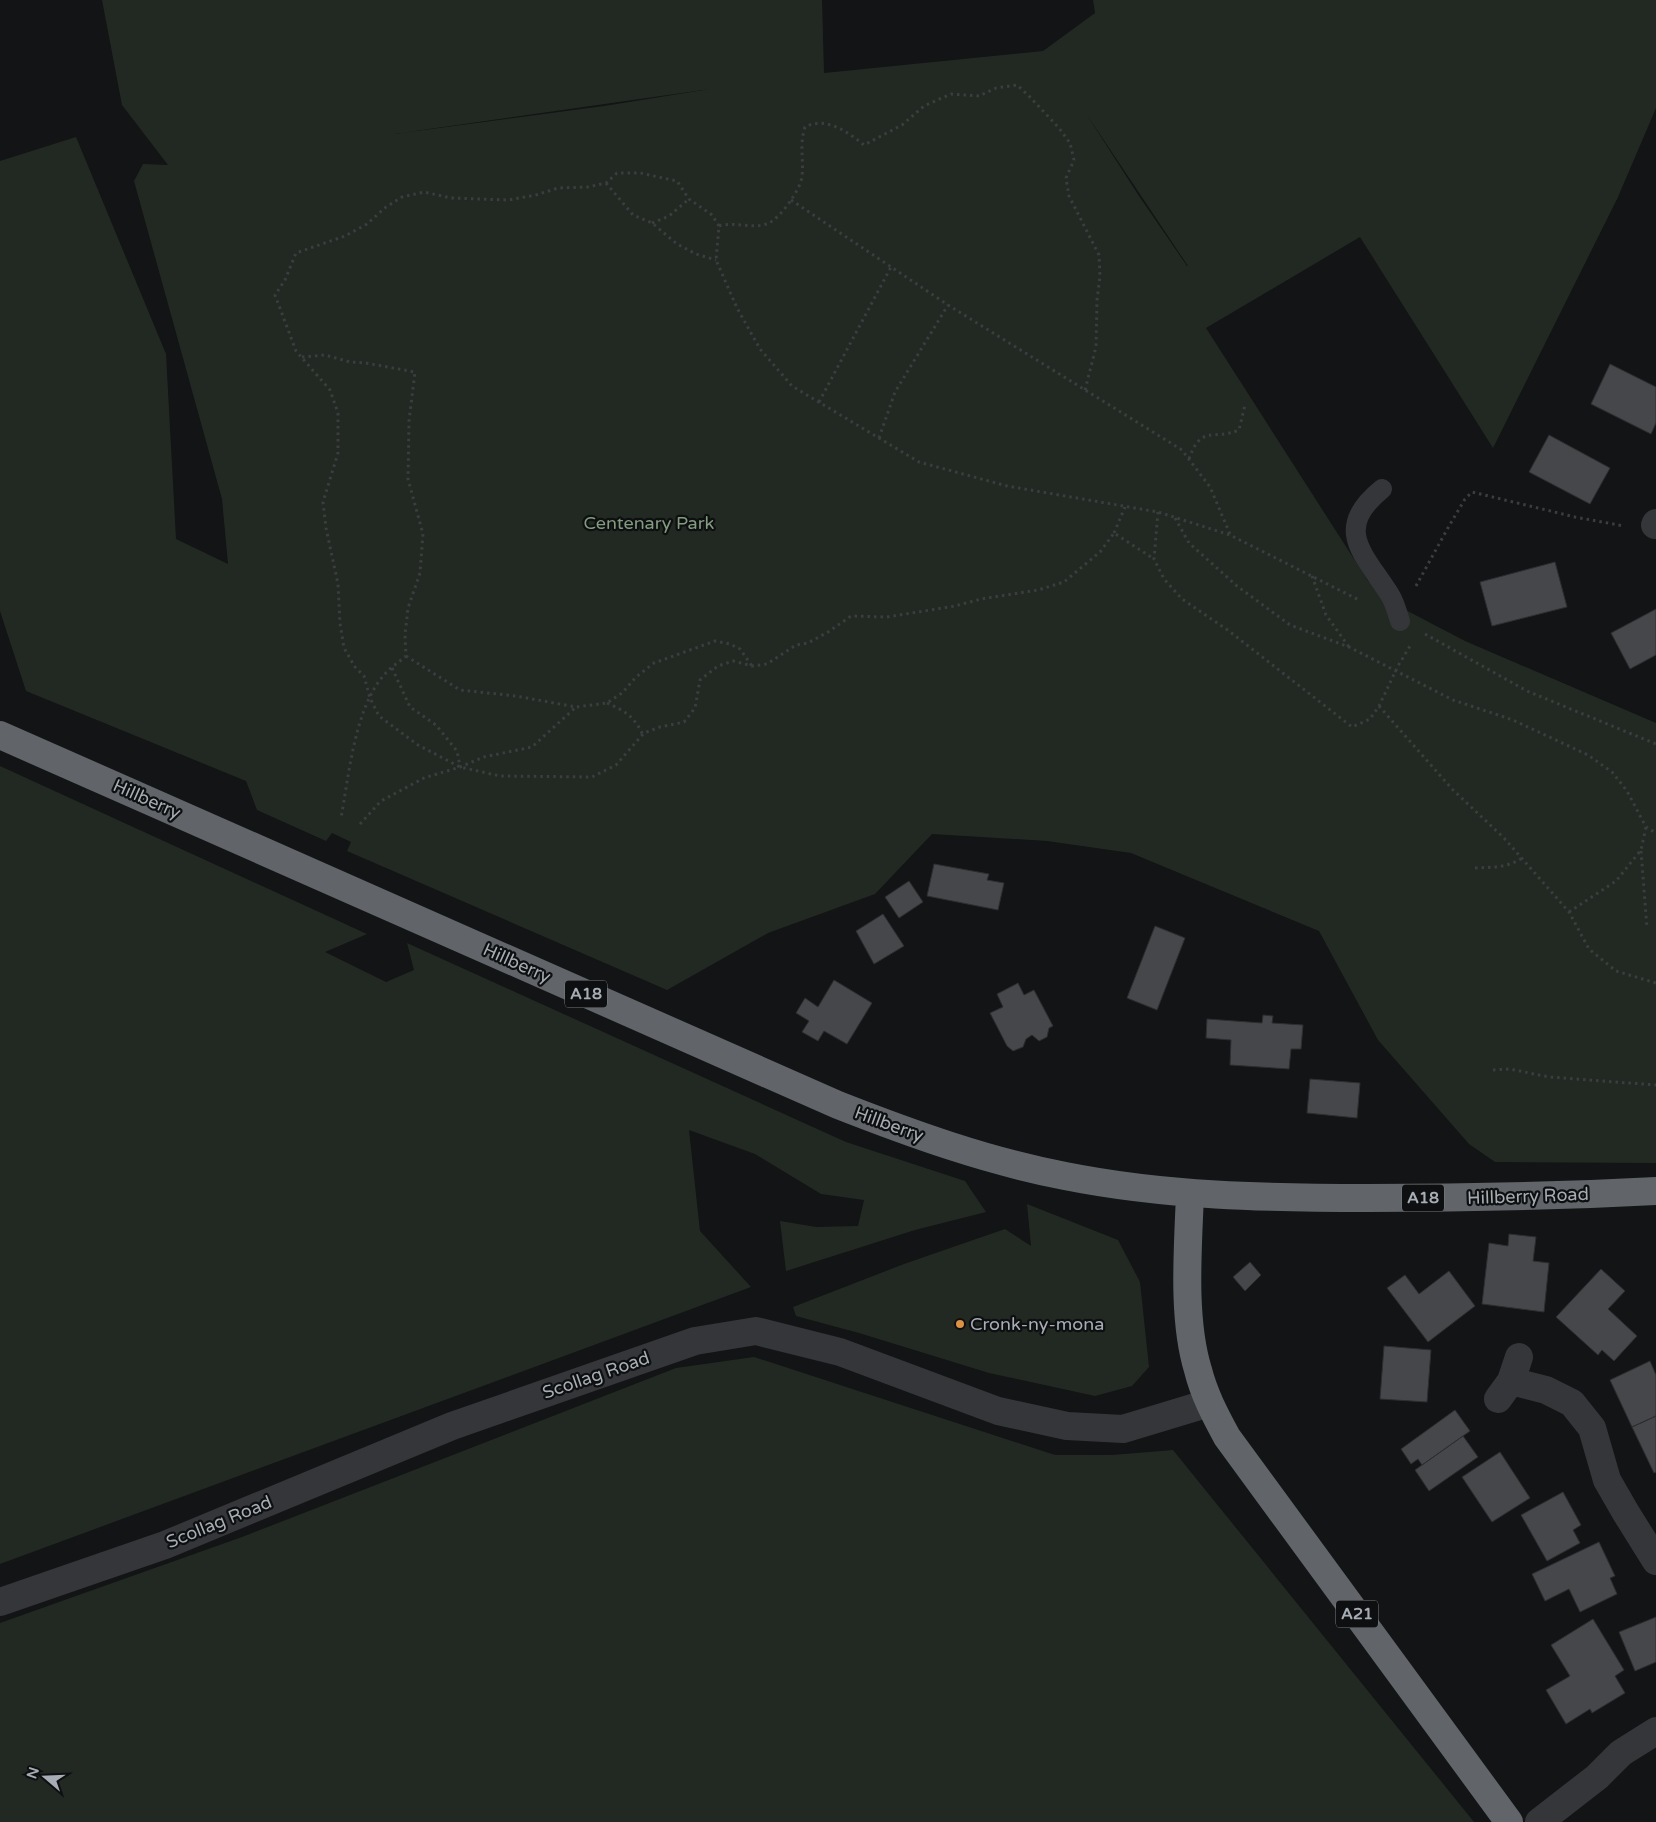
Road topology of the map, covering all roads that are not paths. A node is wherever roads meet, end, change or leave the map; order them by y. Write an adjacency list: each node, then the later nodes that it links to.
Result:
1 (1382, 489): 2 (lane)
2 (1408, 625)
3 (0, 735): 5 (highway, Hillberry / A18)
4 (1656, 1191): 5 (highway, Hillberry Road / A18)
5 (1190, 1194): 7 (highway, A21)
6 (1509, 1379): 8 (street)
7 (1209, 1403): 9 (street, Scollag Road); 11 (highway, A21)
8 (1656, 1561)
9 (0, 1602)
10 (1656, 1731): 12 (street)
11 (1509, 1822)
12 (1539, 1822)

